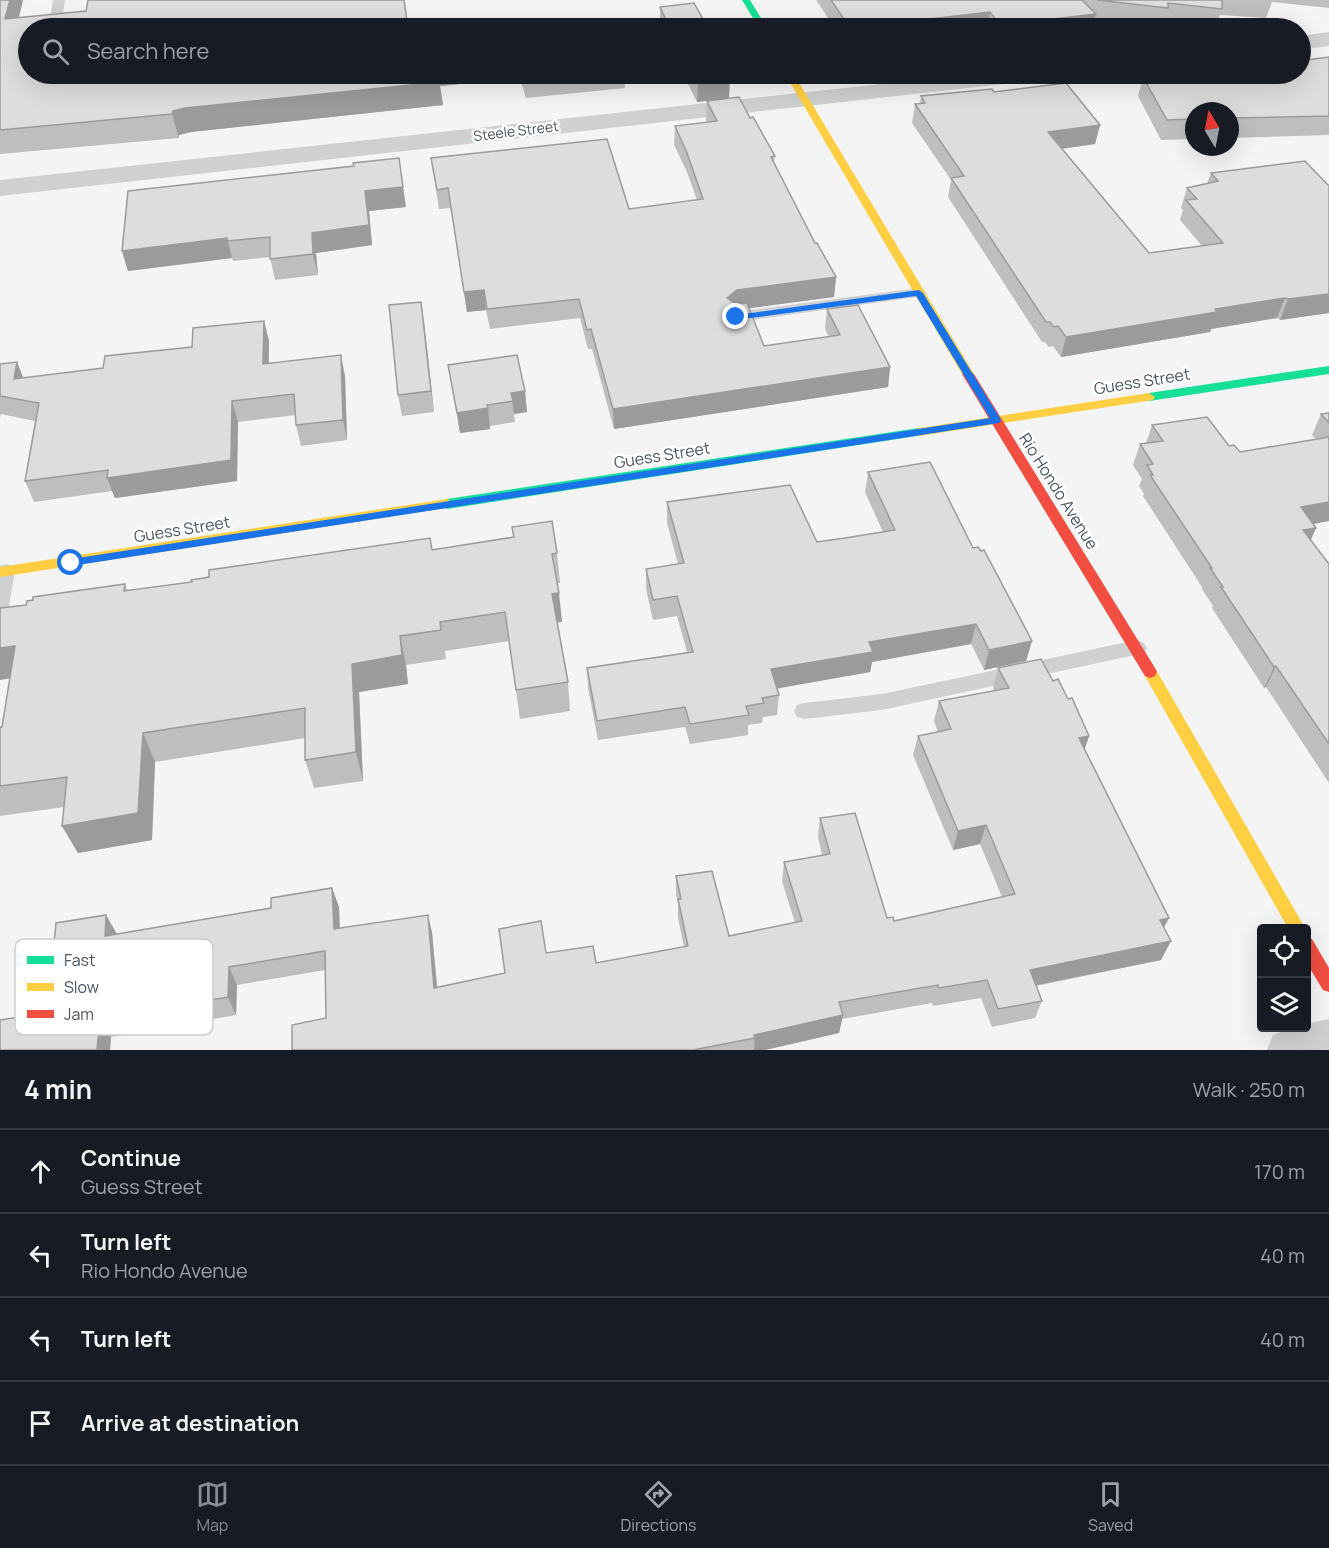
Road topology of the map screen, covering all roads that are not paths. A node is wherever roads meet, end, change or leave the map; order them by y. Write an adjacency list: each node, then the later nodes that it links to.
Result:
1 (59, 0): 3 (lane)
2 (746, 0): 4 (street)
3 (56, 18)
4 (757, 18)
5 (1329, 39): 6 (street)
6 (1311, 41)
7 (795, 84): 9 (street, Rio Hondo Avenue)
8 (937, 84): 9 (street, Steele Street)
9 (803, 98): 10 (street, Steele Street); 11 (street, Rio Hondo Avenue)
10 (0, 188)
11 (919, 293): 12 (lane); 14 (street, Rio Hondo Avenue)
12 (736, 317)
13 (1329, 370): 14 (street, Guess Street)
14 (996, 420): 15 (street, Guess Street); 17 (street, Rio Hondo Avenue)
15 (3, 572): 16 (lane)
16 (0, 606)
17 (1137, 648): 18 (lane); 19 (street, Rio Hondo Avenue)
18 (804, 711)
19 (1295, 924)
20 (1311, 953): 21 (street)
21 (1329, 984)
22 (1329, 1041): 23 (street)
23 (1288, 1050)

